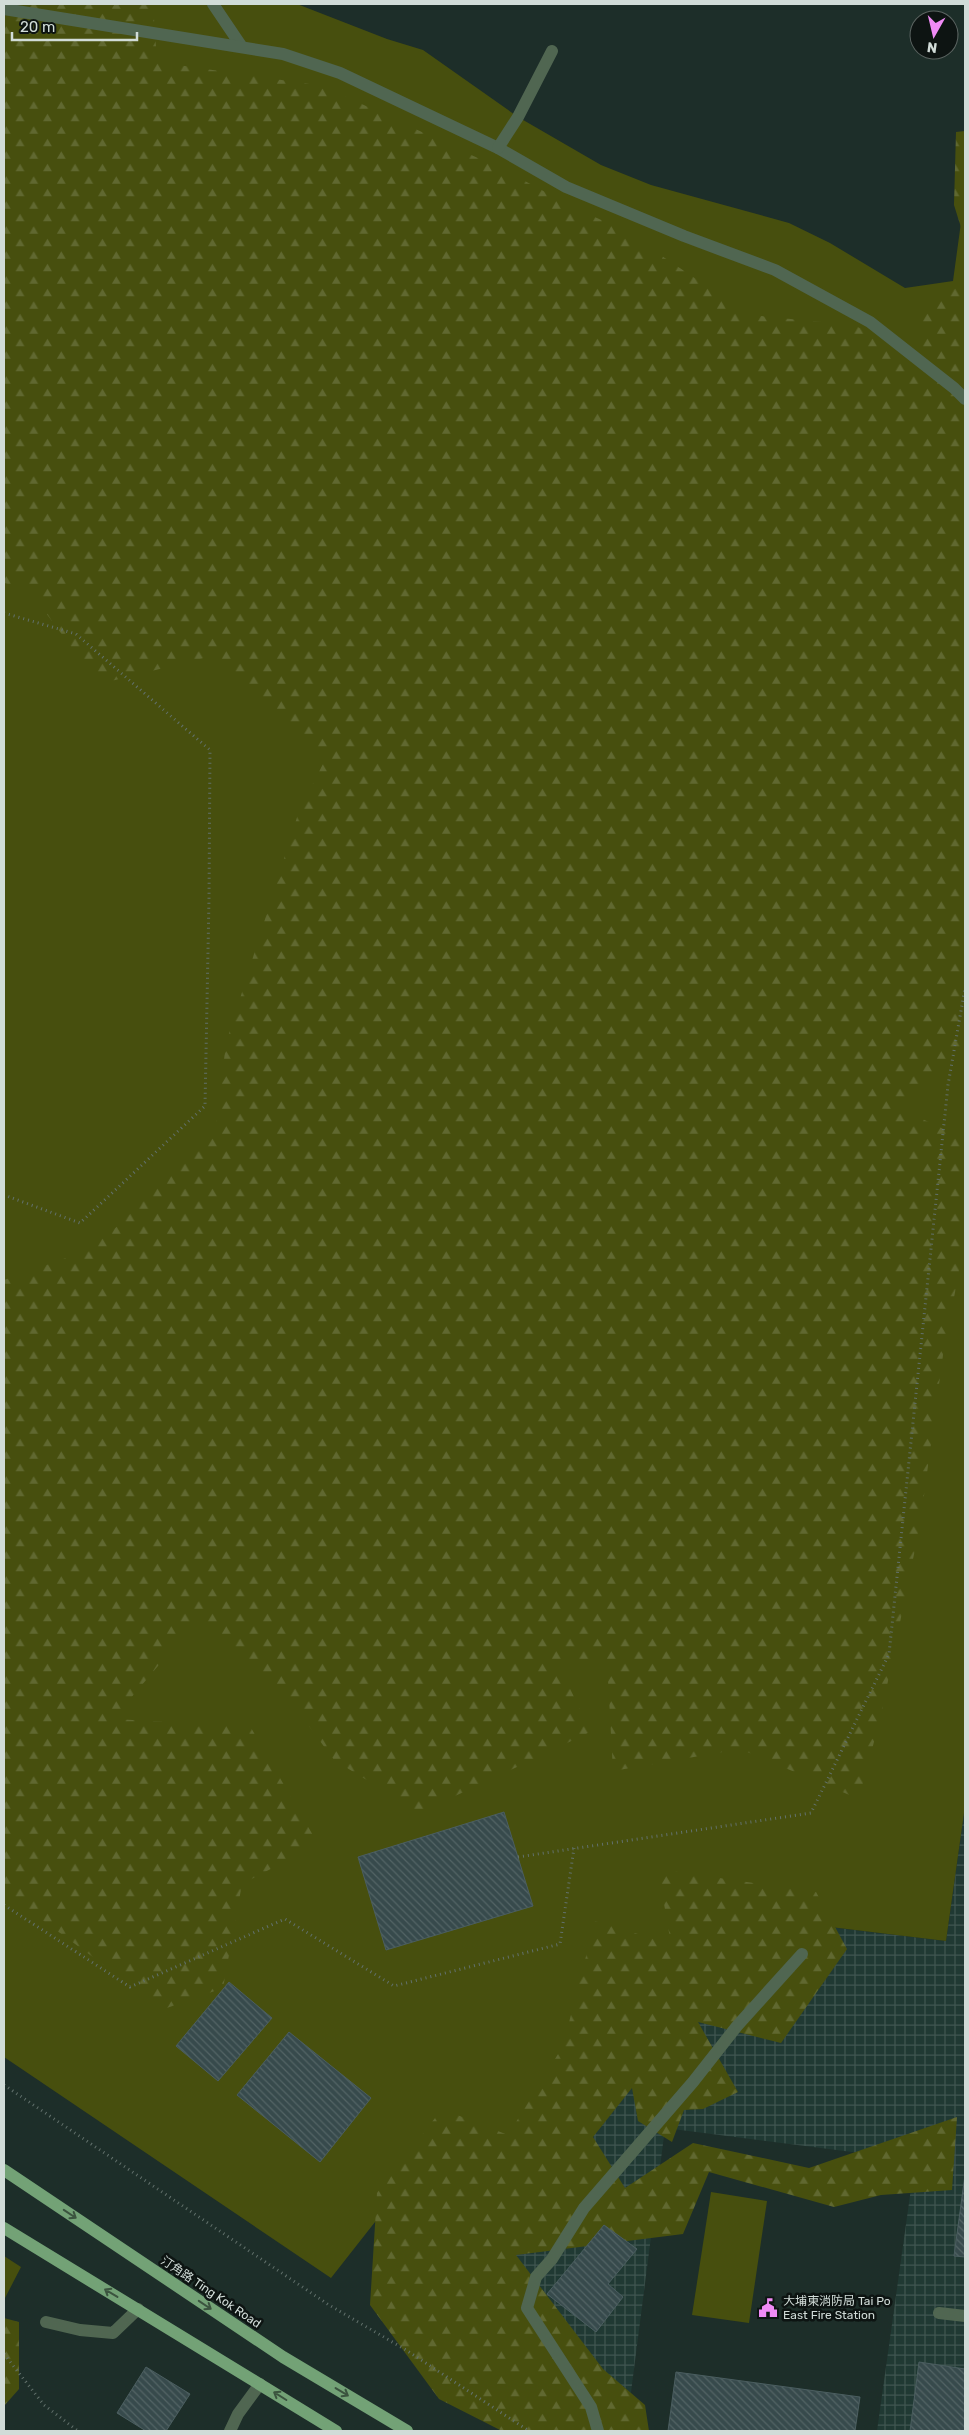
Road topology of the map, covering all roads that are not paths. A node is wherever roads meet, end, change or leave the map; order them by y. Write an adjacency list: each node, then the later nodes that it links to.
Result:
1 (214, 4): 3 (lane)
2 (4, 9): 3 (lane)
3 (242, 47): 5 (lane)
4 (552, 51): 5 (lane)
5 (498, 148): 6 (lane)
6 (965, 399)
7 (802, 1954): 18 (lane)
8 (4, 2170): 17 (main road, 汀角路 Ting Kok Road, one-way to 17)
9 (4, 2228): 10 (main road, one-way to 9)
10 (138, 2309): 13 (lane); 14 (main road)
11 (939, 2313): 12 (lane)
12 (965, 2316)
13 (46, 2322)
14 (260, 2384): 15 (lane); 16 (main road, one-way to 14)
15 (230, 2431)
16 (336, 2431)
17 (407, 2431)
18 (598, 2431)

